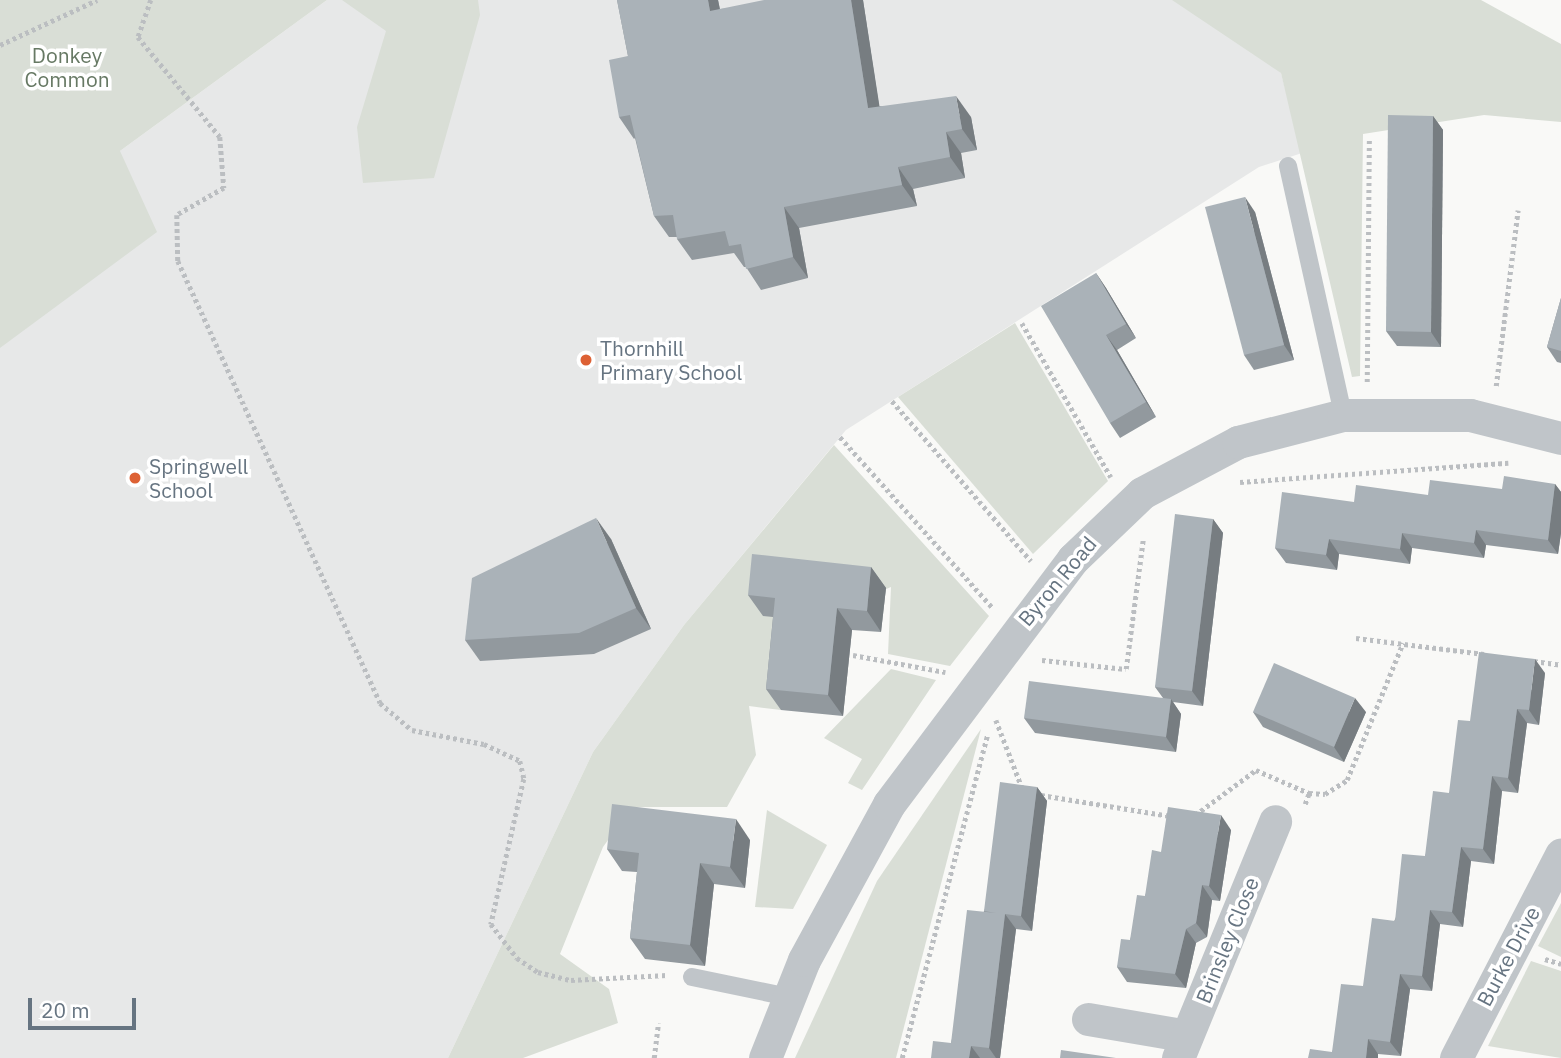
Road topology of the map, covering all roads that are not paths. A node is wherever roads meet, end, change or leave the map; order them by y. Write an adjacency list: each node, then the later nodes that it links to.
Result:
1 (1288, 166): 2 (lane)
2 (1355, 414): 3 (street, Byron Road); 7 (street, Byron Road)
3 (1561, 438)
4 (1275, 821): 9 (street, Brinsley Close)
5 (1561, 855): 11 (street, Burke Drive)
6 (692, 977): 7 (lane)
7 (789, 997): 10 (street, Byron Road)
8 (1088, 1019): 9 (street)
9 (1183, 1047)
10 (765, 1058)
11 (1456, 1058)

